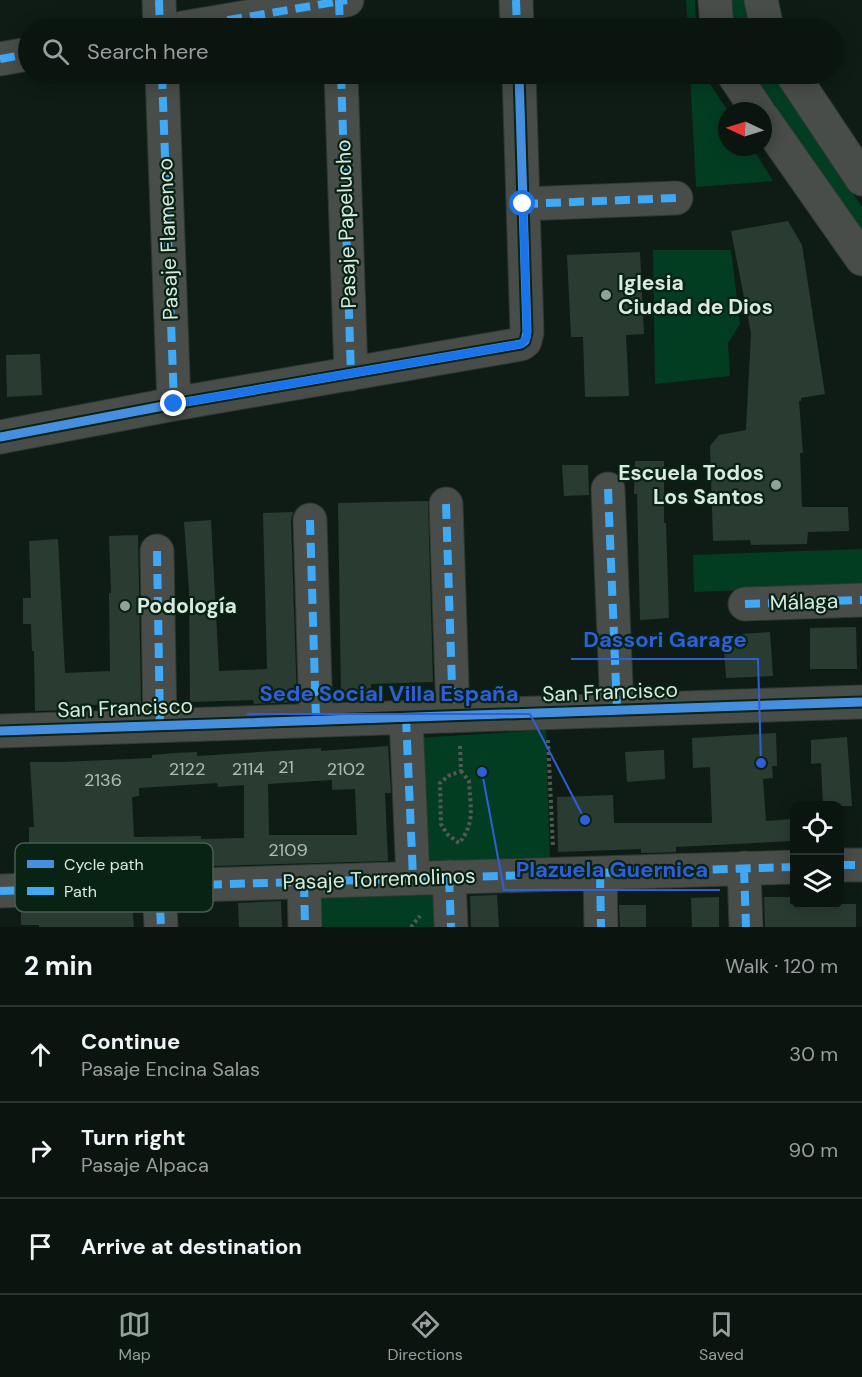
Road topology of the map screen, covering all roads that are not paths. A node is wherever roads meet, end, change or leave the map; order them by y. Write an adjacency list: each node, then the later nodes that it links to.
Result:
1 (159, 0): 6 (street)
2 (516, 0): 8 (street)
3 (715, 0): 9 (street)
4 (761, 0): 10 (street)
5 (341, 7): 7 (street)
6 (160, 18)
7 (258, 18)
8 (517, 18)
9 (716, 18)
10 (765, 18)
11 (18, 56): 12 (street)
12 (0, 59)
13 (162, 84): 25 (street, Pasaje Flamenco)
14 (341, 84): 24 (street, Pasaje Papelucho)
15 (519, 84): 22 (street)
16 (740, 84): 18 (street)
17 (799, 84): 20 (street)
18 (752, 102)
19 (772, 131): 23 (street)
20 (862, 179)
21 (676, 198): 22 (street)
22 (523, 204): 24 (street)
23 (862, 259)
24 (351, 374): 25 (street)
25 (174, 404): 26 (street)
26 (0, 438)
27 (608, 489): 34 (street)
28 (446, 504): 35 (street)
29 (309, 520): 37 (street)
30 (157, 552): 38 (street)
31 (862, 600): 32 (street, Málaga)
32 (745, 604)
33 (862, 702): 34 (street, San Francisco)
34 (616, 710): 35 (street, San Francisco)
35 (453, 716): 36 (street, San Francisco)
36 (406, 717): 37 (street, San Francisco); 46 (street)
37 (315, 720): 38 (street, San Francisco)
38 (160, 725): 39 (street, San Francisco)
39 (0, 731)
40 (844, 865): 41 (street)
41 (862, 865)
42 (790, 867): 43 (street, Pasaje Torremolinos)
43 (744, 868): 44 (street, Pasaje Torremolinos); 56 (street)
44 (600, 873): 45 (street, Pasaje Torremolinos); 55 (street)
45 (449, 877): 46 (street, Pasaje Torremolinos); 54 (street)
46 (413, 878): 47 (street, Pasaje Torremolinos)
47 (304, 882): 48 (street, Pasaje Torremolinos); 53 (street)
48 (213, 885)
49 (0, 891): 50 (street, Pasaje Torremolinos)
50 (15, 891)
51 (160, 912): 52 (street)
52 (161, 927)
53 (305, 927)
54 (451, 927)
55 (601, 927)
56 (746, 927)

